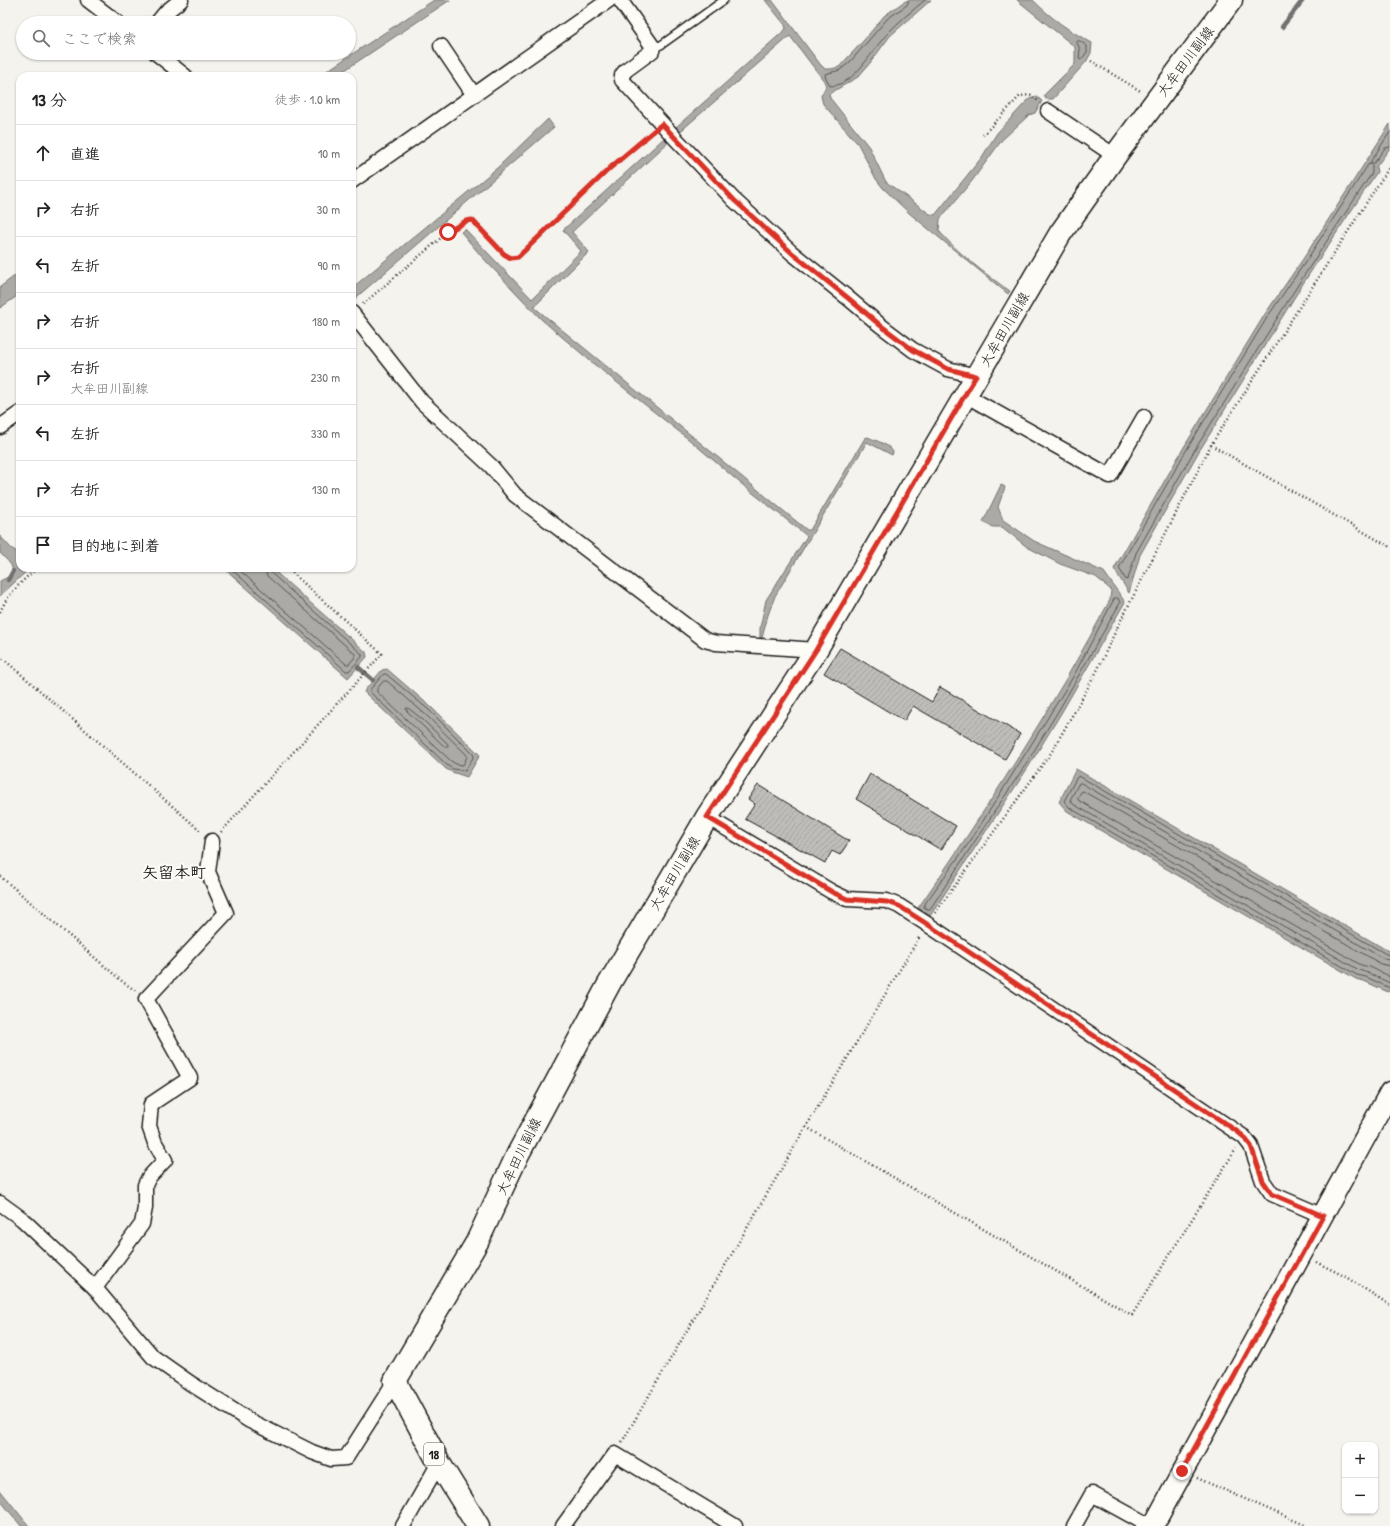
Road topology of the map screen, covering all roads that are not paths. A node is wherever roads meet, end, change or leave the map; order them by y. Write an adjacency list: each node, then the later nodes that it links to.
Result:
1 (88, 0): 7 (street)
2 (182, 0): 8 (street)
3 (608, 0): 13 (street)
4 (620, 0): 10 (street)
5 (724, 0): 10 (lane)
6 (1231, 0): 15 (main road, 大牟田川副線)
7 (109, 16)
8 (163, 16)
9 (441, 46): 13 (street)
10 (653, 47): 18 (street)
11 (165, 60): 12 (street)
12 (180, 72)
13 (474, 95): 16 (street)
14 (1048, 110): 15 (street)
15 (1115, 156): 18 (main road, 大牟田川副線)
16 (356, 178)
17 (356, 318): 23 (street)
18 (976, 376): 19 (main road, 大牟田川副線)
19 (965, 395): 21 (street); 23 (main road, 大牟田川副線)
20 (16, 416): 22 (street)
21 (1144, 417)
22 (0, 427)
23 (816, 650): 24 (main road, 大牟田川副線)
24 (707, 817): 28 (street); 30 (main road, 大牟田川副線)
25 (212, 841): 29 (street)
26 (1390, 1092): 28 (street)
27 (0, 1203): 29 (street)
28 (1323, 1216): 37 (street)
29 (96, 1288): 30 (street)
30 (394, 1381): 31 (main road, 18)
31 (439, 1463): 32 (street); 33 (main road, 18)
32 (403, 1526)
33 (478, 1526)
34 (563, 1526): 35 (street)
35 (735, 1526)
36 (1074, 1526): 37 (street)
37 (1152, 1526)

